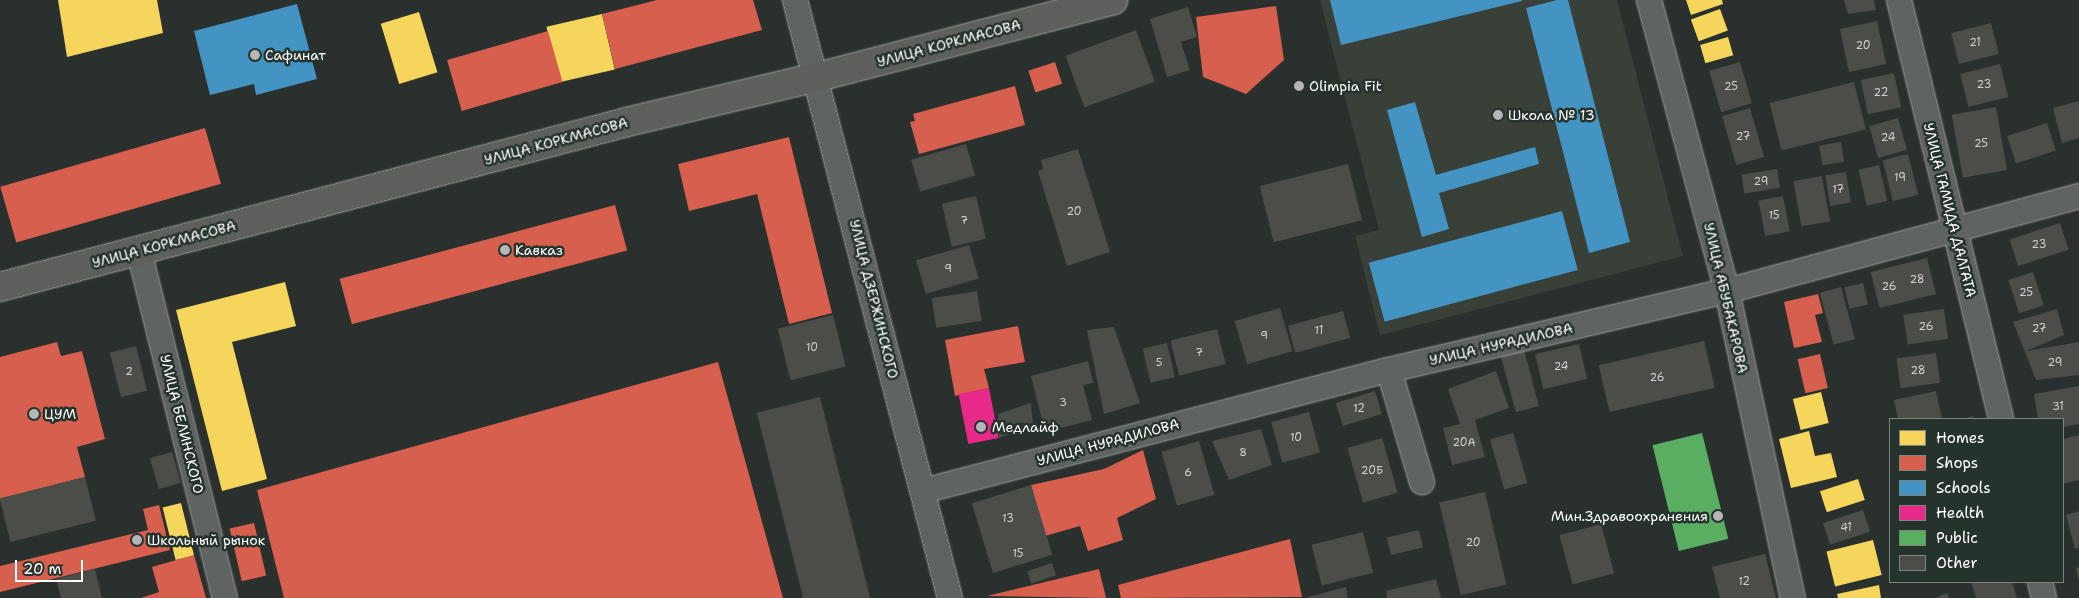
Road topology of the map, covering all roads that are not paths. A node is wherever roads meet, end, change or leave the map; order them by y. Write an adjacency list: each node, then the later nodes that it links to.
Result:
1 (795, 0): 5 (street, УЛИЦА ДЗЕРЖИНСКОГО)
2 (1113, 0): 5 (main road, УЛИЦА КОРКМАСОВА)
3 (1650, 0): 10 (street, УЛИЦА АБУБАКАРОВА)
4 (1899, 0): 7 (street, УЛИЦА ГАМИДА ДАЛГАТА)
5 (818, 77): 8 (main road, УЛИЦА КОРКМАСОВА); 14 (street, УЛИЦА ДЗЕРЖИНСКОГО)
6 (2079, 196): 7 (street, УЛИЦА НУРАДИЛОВА)
7 (1954, 228): 10 (street, УЛИЦА НУРАДИЛОВА); 12 (street, УЛИЦА ГАМИДА ДАЛГАТА)
8 (139, 250): 9 (main road, УЛИЦА КОРКМАСОВА); 16 (street, УЛИЦА БЕЛИНСКОГО)
9 (0, 287)
10 (1727, 291): 11 (street, УЛИЦА НУРАДИЛОВА); 18 (street, УЛИЦА АБУБАКАРОВА)
11 (1390, 370): 13 (street); 14 (street, УЛИЦА НУРАДИЛОВА)
12 (2001, 418)
13 (1422, 482)
14 (923, 491): 17 (street, УЛИЦА ДЗЕРЖИНСКОГО)
15 (2040, 583): 19 (street)
16 (225, 598)
17 (950, 598)
18 (1793, 598)
19 (2044, 598)

